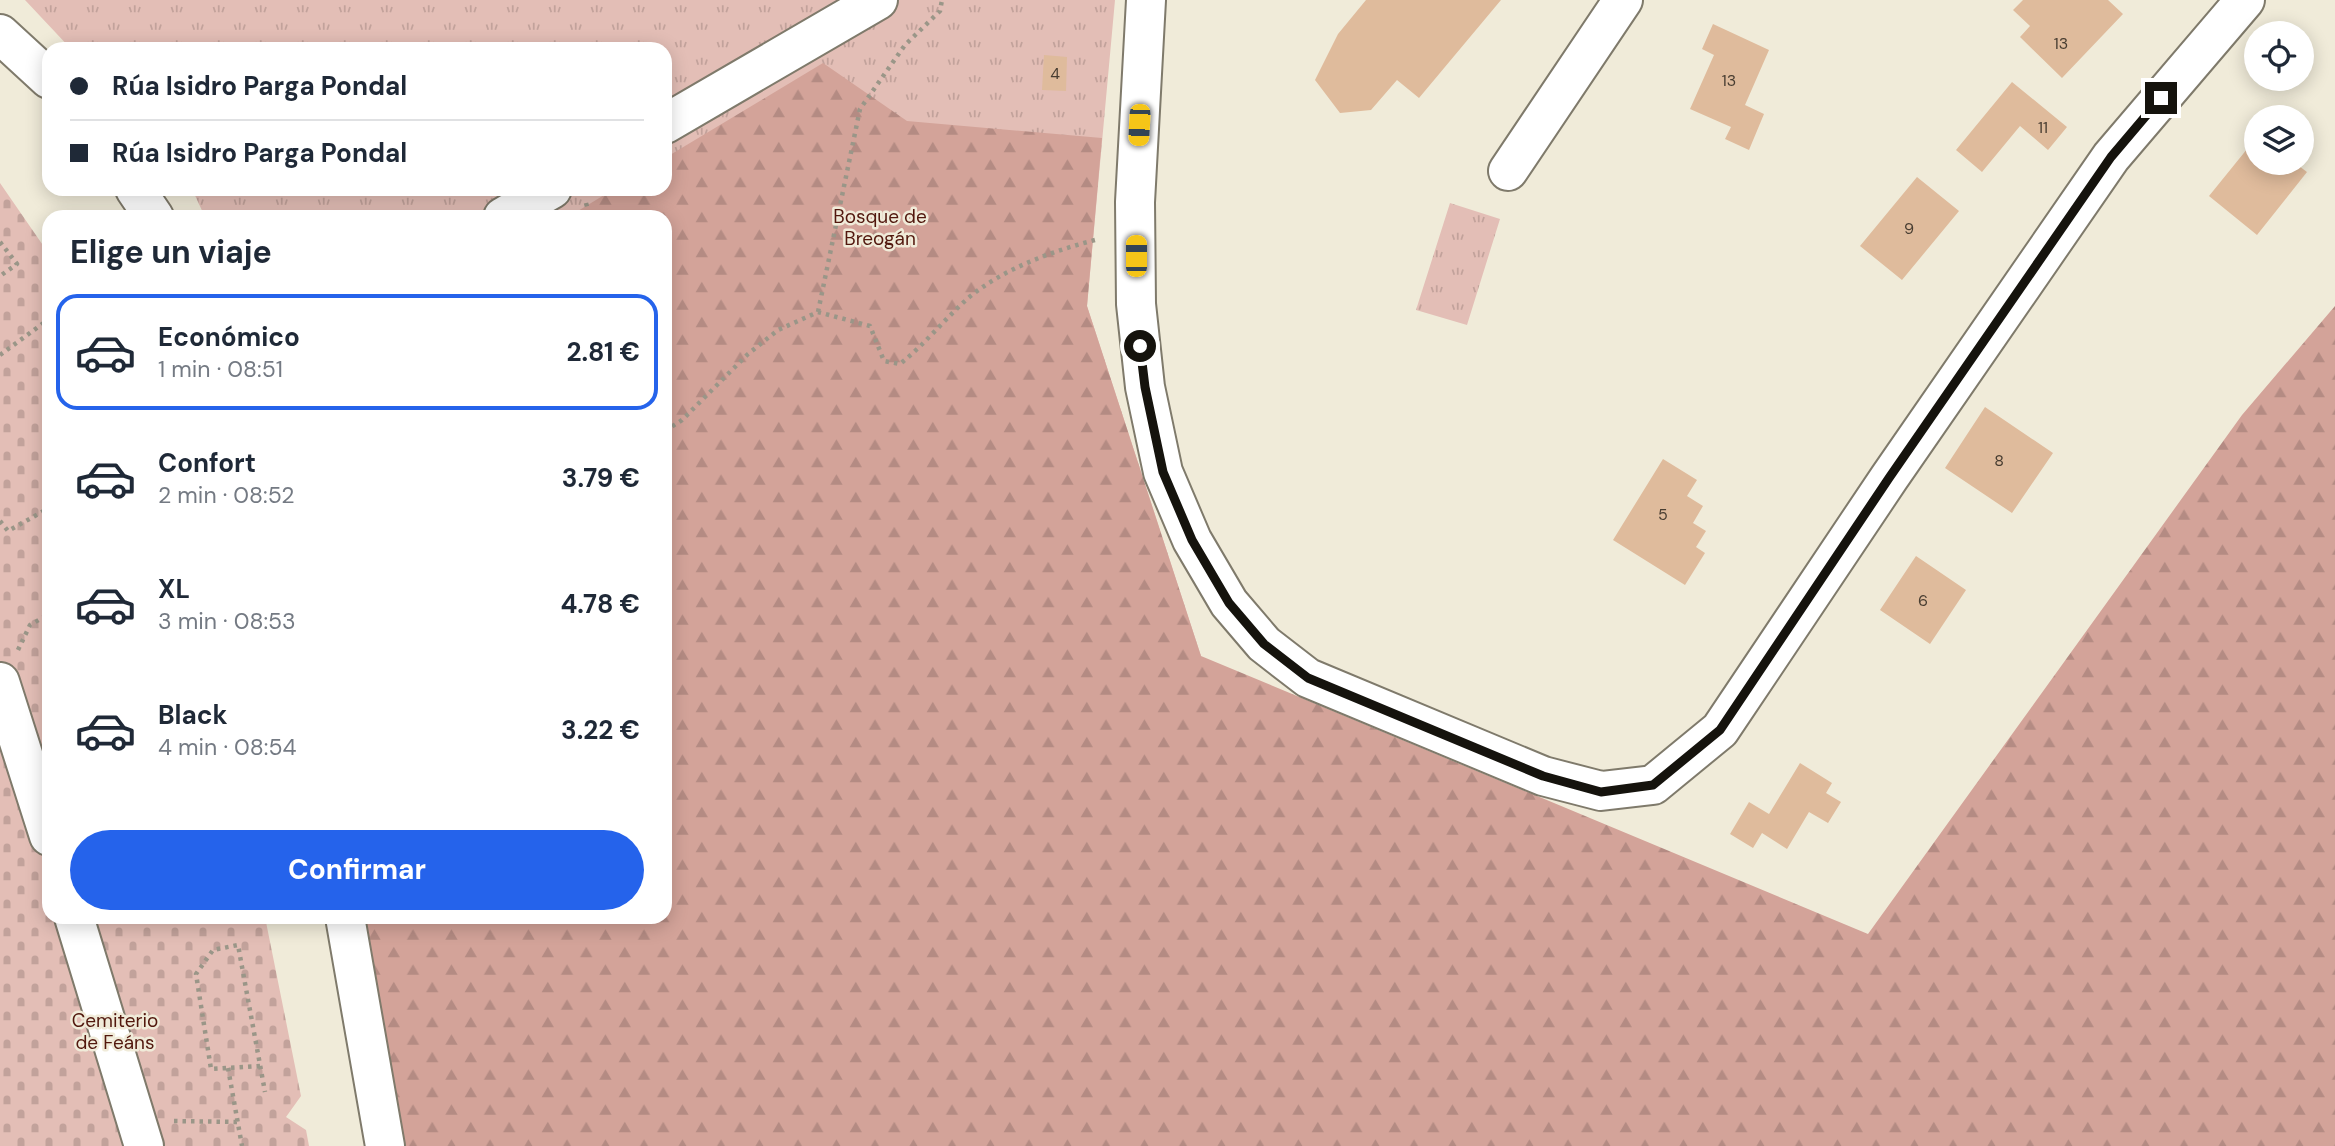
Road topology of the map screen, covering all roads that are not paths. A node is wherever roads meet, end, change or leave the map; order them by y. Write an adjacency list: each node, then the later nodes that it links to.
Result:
1 (878, 0): 7 (street)
2 (1146, 0): 4 (street)
3 (1623, 0): 8 (street)
4 (2245, 0)
5 (0, 34): 6 (street)
6 (42, 73)
7 (672, 120)
8 (1508, 171)
9 (540, 196): 10 (street)
10 (515, 210)
11 (1, 684): 12 (street)
12 (42, 813)
13 (76, 924): 15 (street)
14 (346, 924): 16 (street)
15 (141, 1133)
16 (386, 1146)

